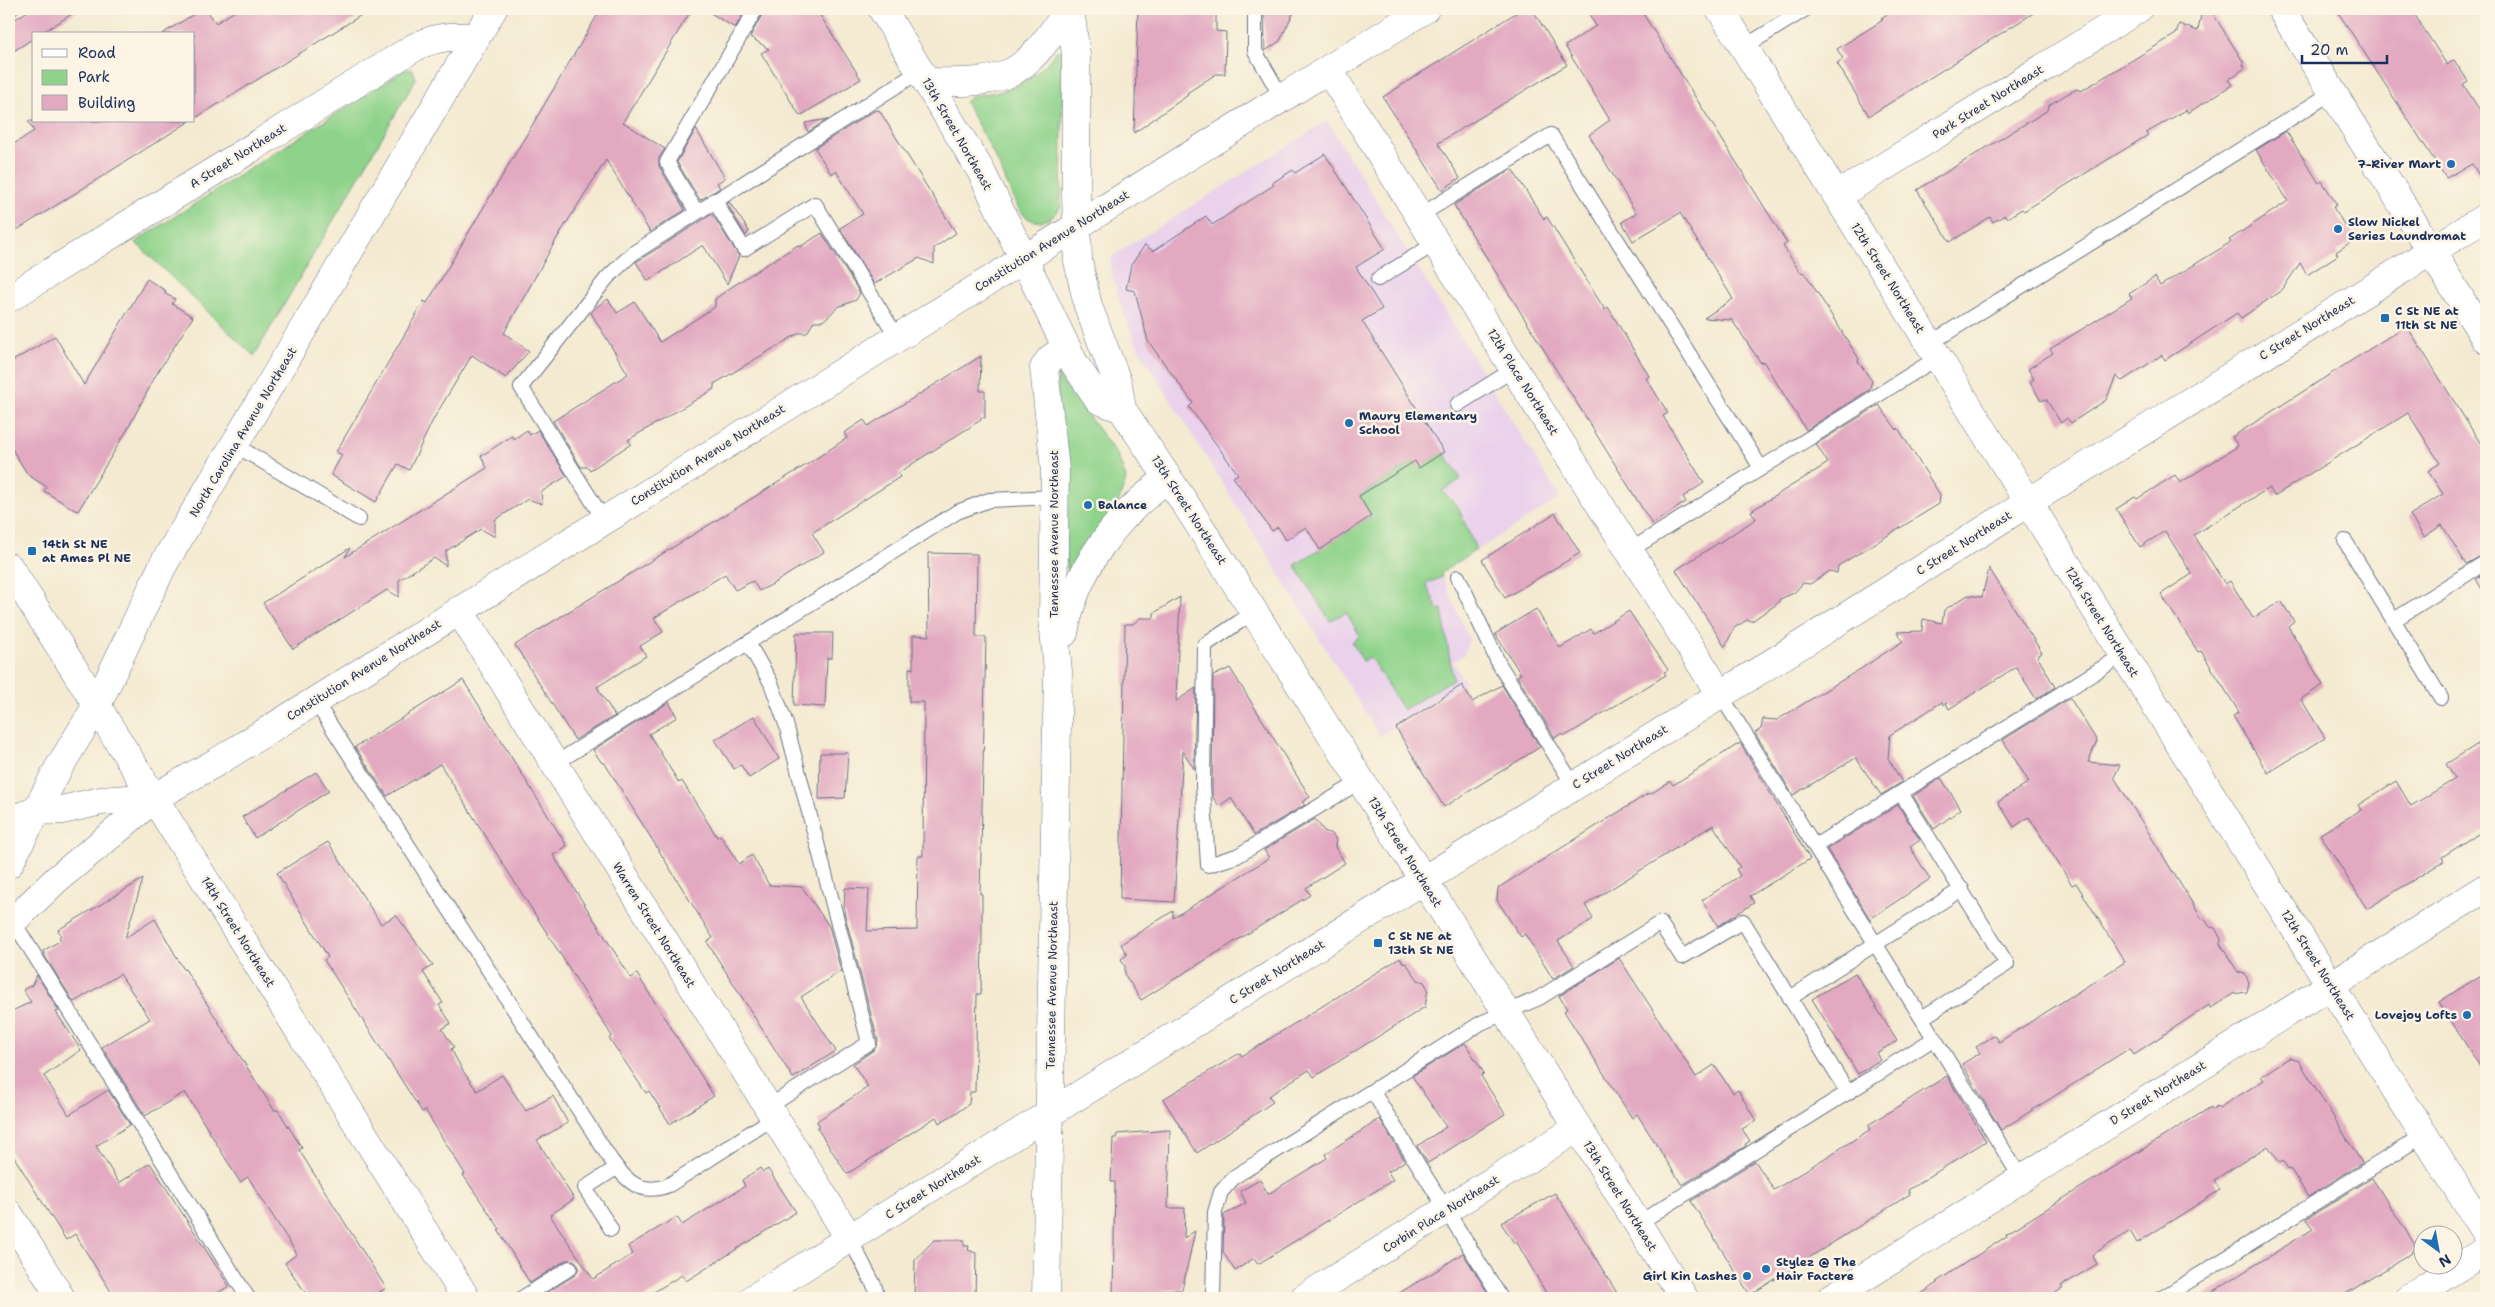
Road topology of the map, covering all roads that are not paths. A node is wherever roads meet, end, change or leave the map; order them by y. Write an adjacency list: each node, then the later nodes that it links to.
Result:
1 (493, 9): 11 (street, North Carolina Avenue Northeast)
2 (756, 9): 19 (lane)
3 (882, 9): 14 (street, 13th Street Northeast)
4 (1070, 9): 14 (street); 22 (street)
5 (1255, 9): 16 (lane)
6 (1425, 9): 13 (street, Constitution Avenue Northeast)
7 (1720, 9): 12 (street, 12th Street Northeast)
8 (1806, 9): 12 (lane)
9 (2138, 9): 17 (street, Park Street Northeast)
10 (2281, 9): 15 (street)
11 (476, 38): 27 (street, A Street Northeast); 35 (street, North Carolina Avenue Northeast)
12 (1744, 47): 17 (street, 12th Street Northeast)
13 (1328, 69): 16 (street, Constitution Avenue Northeast); 20 (street, 12th Place Northeast)
14 (924, 76): 18 (lane); 25 (street, 13th Street Northeast)
15 (2333, 92): 24 (street); 31 (lane)
16 (1282, 98): 22 (street, Constitution Avenue Northeast)
17 (1837, 196): 31 (street, 12th Street Northeast)
18 (714, 200): 19 (lane); 28 (lane)
19 (696, 211): 41 (lane)
20 (1419, 216): 23 (street, 12th Place Northeast); 36 (lane)
21 (2486, 217): 24 (street, C Street Northeast)
22 (1077, 226): 25 (street, Constitution Avenue Northeast); 34 (street, 13th Street Northeast)
23 (1436, 243): 26 (lane); 32 (street, 12th Place Northeast)
24 (2431, 251): 29 (street); 39 (street, C Street Northeast)
25 (1023, 259): 28 (street, Constitution Avenue Northeast); 30 (street, 13th Street Northeast)
26 (1378, 279)
27 (9, 298)
28 (897, 337): 41 (street, Constitution Avenue Northeast)
29 (2486, 340)
30 (1066, 348): 34 (street, 13th Street Northeast); 38 (street, Tennessee Avenue Northeast)
31 (1933, 351): 36 (lane); 39 (street, 12th Street Northeast)
32 (1514, 369): 33 (lane); 43 (street, 12th Place Northeast)
33 (1457, 405)
34 (1122, 409): 37 (street, 13th Street Northeast)
35 (235, 445): 40 (lane); 56 (street, North Carolina Avenue Northeast)
36 (1761, 468): 43 (lane)
37 (1168, 478): 48 (street, 13th Street Northeast); 52 (street, Tennessee Avenue Northeast)
38 (1056, 497): 50 (lane); 52 (street, Tennessee Avenue Northeast)
39 (2028, 503): 51 (street, 12th Street Northeast); 53 (street, C Street Northeast)
40 (359, 519)
41 (604, 520): 47 (street, Constitution Avenue Northeast)
42 (2345, 541): 49 (lane)
43 (1629, 551): 53 (street, 12th Place Northeast)
44 (2486, 562): 49 (lane)
45 (1458, 577): 59 (lane)
46 (13, 584): 56 (street, 14th Street Northeast)
47 (459, 610): 55 (street, Constitution Avenue Northeast); 57 (street, Warren Street Northeast)
48 (1254, 612): 58 (street, 13th Street Northeast); 58 (lane)
49 (2394, 620): 54 (lane)
50 (748, 643): 57 (lane); 78 (lane)
51 (2123, 655): 60 (lane); 71 (street, 12th Street Northeast)
52 (1058, 671): 79 (street, Tennessee Avenue Northeast)
53 (1720, 694): 59 (street, C Street Northeast); 64 (lane)
54 (2440, 698)
55 (315, 701): 61 (street, Constitution Avenue Northeast); 82 (lane)
56 (98, 704): 61 (street, 14th Street Northeast); 62 (street, North Carolina Avenue Northeast)
57 (554, 764): 78 (street, Warren Street Northeast)
58 (1360, 781): 66 (street, 13th Street Northeast)
59 (1574, 786): 66 (street, C Street Northeast)
60 (1901, 793): 64 (lane); 68 (lane)
61 (155, 797): 62 (street); 69 (street, Constitution Avenue Northeast); 94 (street, 14th Street Northeast)
62 (36, 812): 63 (street); 65 (street, North Carolina Avenue Northeast)
63 (9, 820)
64 (1815, 846): 70 (lane)
65 (9, 864)
66 (1423, 880): 73 (street, 13th Street Northeast); 79 (street, C Street Northeast)
67 (2486, 888): 71 (street, D Street Northeast)
68 (1962, 889): 70 (lane); 74 (lane)
69 (11, 923): 93 (lane)
70 (1876, 944): 72 (lane); 74 (lane)
71 (2330, 985): 81 (street, 12th Street Northeast); 83 (street, D Street Northeast)
72 (1790, 998): 73 (lane); 77 (lane)
73 (1506, 1012): 76 (lane); 80 (street, 13th Street Northeast)
74 (1922, 1018): 75 (lane)
75 (1935, 1038): 77 (lane); 83 (lane)
76 (1372, 1092): 84 (lane); 99 (lane)
77 (1848, 1093): 86 (lane)
78 (771, 1112): 82 (lane); 89 (street, Warren Street Northeast)
79 (1048, 1115): 89 (street, C Street Northeast); 98 (street, Tennessee Avenue Northeast)
80 (1578, 1128): 84 (street, Corbin Place Northeast); 86 (street, 13th Street Northeast)
81 (2424, 1135): 88 (street, 12th Street Northeast); 104 (lane)
82 (616, 1168): 87 (lane)
83 (2021, 1178): 103 (street, D Street Northeast)
84 (1446, 1210): 100 (street, Corbin Place Northeast); 101 (lane)
85 (9, 1214): 92 (street)
86 (1638, 1224): 102 (street, 13th Street Northeast)
87 (611, 1228)
88 (2486, 1234)
89 (850, 1239): 96 (street, C Street Northeast); 97 (lane)
90 (2486, 1250): 105 (street)
91 (570, 1268): 95 (lane)
92 (61, 1298)
93 (248, 1298)
94 (466, 1298)
95 (522, 1298)
96 (754, 1298)
97 (877, 1298)
98 (1046, 1298)
99 (1213, 1298)
100 (1304, 1298)
101 (1501, 1298)
102 (1684, 1298)
103 (1830, 1298)
104 (2162, 1298)
105 (2409, 1298)

